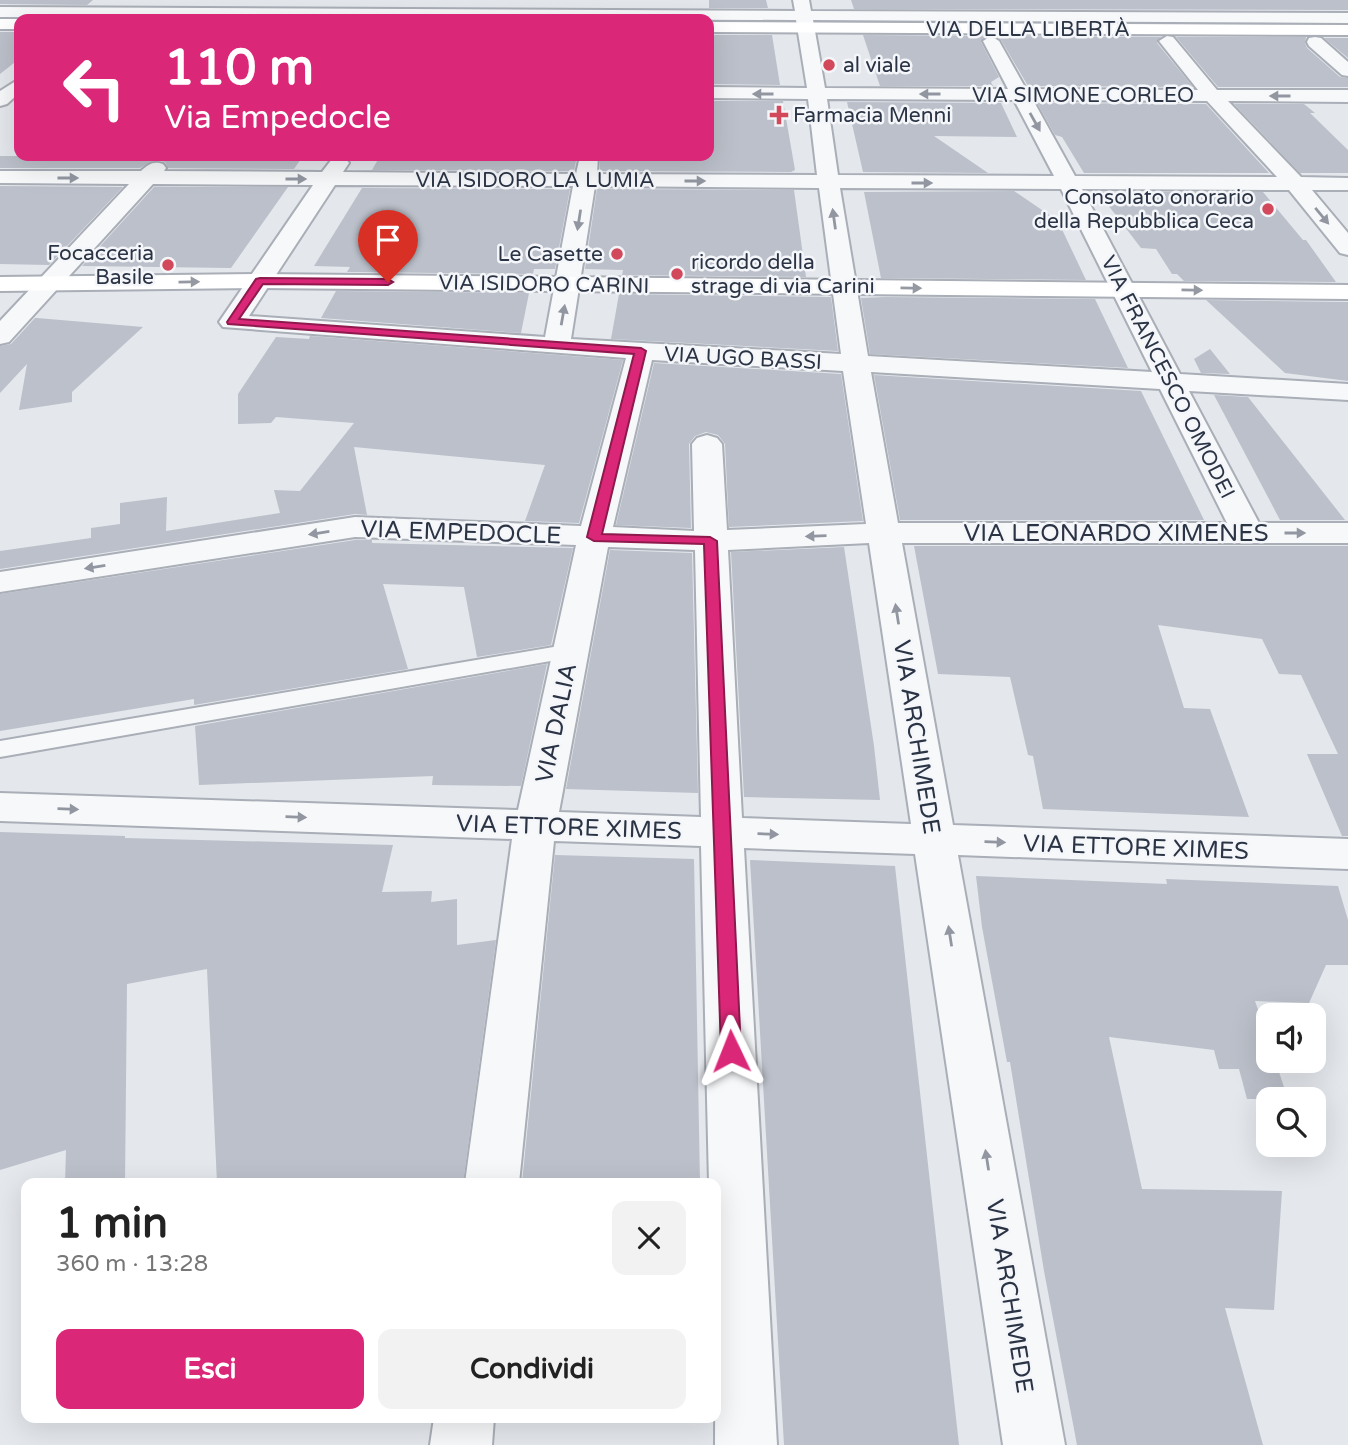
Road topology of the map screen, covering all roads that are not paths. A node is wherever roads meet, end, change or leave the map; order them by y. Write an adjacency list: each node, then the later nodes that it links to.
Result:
1 (120, 0): 9 (street)
2 (967, 0): 12 (street)
3 (1129, 0): 13 (street)
4 (1266, 0): 14 (street)
5 (305, 6): 6 (street, VIA DELLA LIBERTÀ); 9 (street, VIA DELLA LIBERTÀ)
6 (439, 7): 7 (street, VIA DELLA LIBERTÀ)
7 (617, 7): 10 (street, VIA DELLA LIBERTÀ)
8 (0, 12): 9 (street, VIA DELLA LIBERTÀ)
9 (106, 12)
10 (711, 14)
11 (714, 14): 16 (street, VIA DELLA LIBERTÀ)
12 (975, 16): 13 (street, VIA DELLA LIBERTÀ); 16 (street, VIA DELLA LIBERTÀ)
13 (1143, 17): 14 (street, VIA DELLA LIBERTÀ)
14 (1286, 17): 15 (street, VIA DELLA LIBERTÀ)
15 (1348, 18)
16 (805, 21): 17 (street, VIA DELLA LIBERTÀ); 18 (street, VIA DELLA LIBERTÀ); 19 (street, VIA DELLA LIBERTÀ); 20 (street, VIA DELLA LIBERTÀ); 26 (street, VIA ARCHIMEDE)
17 (714, 27)
18 (1348, 30)
19 (714, 38)
20 (991, 41): 21 (street, VIA DELLA LIBERTÀ); 27 (street, VIA FRANCESCO OMODEI)
21 (1167, 41): 22 (street, VIA DELLA LIBERTÀ); 28 (street)
22 (1315, 42): 23 (street, VIA DELLA LIBERTÀ); 24 (street)
23 (1348, 42)
24 (1348, 71)
25 (714, 93): 26 (street, VIA SIMONE CORLEO, one-way to 25)
26 (817, 94): 27 (street, VIA SIMONE CORLEO, one-way to 26); 37 (street, VIA ARCHIMEDE)
27 (1020, 95): 28 (street, VIA SIMONE CORLEO); 38 (street, VIA FRANCESCO OMODEI, one-way to 38)
28 (1212, 96): 29 (street, VIA SIMONE CORLEO, one-way to 28); 39 (street)
29 (1348, 96)
30 (162, 161): 34 (street)
31 (341, 161): 35 (street)
32 (589, 161): 36 (street)
33 (0, 177): 34 (street, VIA ISIDORO LA LUMIA, one-way to 34)
34 (146, 178): 35 (street, VIA ISIDORO LA LUMIA, one-way to 35); 45 (street)
35 (328, 179): 36 (street, VIA ISIDORO LA LUMIA); 42 (street)
36 (585, 181): 37 (street, VIA ISIDORO LA LUMIA, one-way to 37); 44 (street, one-way to 44)
37 (829, 182): 38 (street, VIA ISIDORO LA LUMIA, one-way to 38); 46 (street, VIA ARCHIMEDE, one-way to 37)
38 (1069, 184): 39 (street, VIA ISIDORO LA LUMIA); 47 (street, VIA FRANCESCO OMODEI)
39 (1296, 184): 40 (street, VIA ISIDORO LA LUMIA); 41 (street, one-way to 41)
40 (1348, 184)
41 (1348, 248)
42 (260, 281): 44 (street, VIA ISIDORO CARINI); 45 (street, VIA ISIDORO CARINI, one-way to 42); 50 (street, VIA UGO BASSI)
43 (0, 284): 45 (street, VIA ISIDORO CARINI)
44 (568, 284): 46 (street, VIA ISIDORO CARINI); 50 (street, one-way to 44)
45 (47, 285): 49 (street)
46 (843, 287): 47 (street, VIA ISIDORO CARINI, one-way to 47); 52 (street, VIA ARCHIMEDE)
47 (1123, 290): 48 (street, VIA ISIDORO CARINI, one-way to 48); 53 (street, VIA FRANCESCO OMODEI)
48 (1348, 292)
49 (0, 336)
50 (557, 346): 51 (street, VIA UGO BASSI)
51 (641, 351): 52 (street, VIA UGO BASSI); 59 (street, VIA DALIA)
52 (856, 365): 53 (street, VIA UGO BASSI); 56 (street, VIA ARCHIMEDE)
53 (1170, 382): 54 (street, VIA UGO BASSI); 57 (street, VIA FRANCESCO OMODEI)
54 (1348, 392)
55 (707, 444): 60 (street)
56 (884, 533): 57 (street, VIA LEONARDO XIMENES); 60 (street, VIA EMPEDOCLE, one-way to 60); 67 (street, VIA ARCHIMEDE, one-way to 56)
57 (1248, 533): 58 (street, VIA LEONARDO XIMENES, one-way to 58)
58 (1348, 533)
59 (594, 537): 60 (street, VIA EMPEDOCLE); 61 (street, VIA EMPEDOCLE, one-way to 61); 62 (street, VIA DALIA)
60 (710, 541): 66 (street)
61 (0, 582)
62 (571, 651): 63 (lane); 65 (street, VIA DALIA)
63 (0, 749)
64 (0, 807): 65 (street, VIA ETTORE XIMES, one-way to 65)
65 (535, 826): 66 (street, VIA ETTORE XIMES); 69 (street, VIA DALIA)
66 (722, 832): 67 (street, VIA ETTORE XIMES, one-way to 67); 70 (street)
67 (934, 840): 68 (street, VIA ETTORE XIMES, one-way to 68); 74 (street, VIA ARCHIMEDE, one-way to 67)
68 (1348, 854)
69 (493, 1178)
70 (727, 1242): 73 (street)
71 (463, 1423): 72 (street)
72 (461, 1445)
73 (746, 1445)
74 (1034, 1445)

